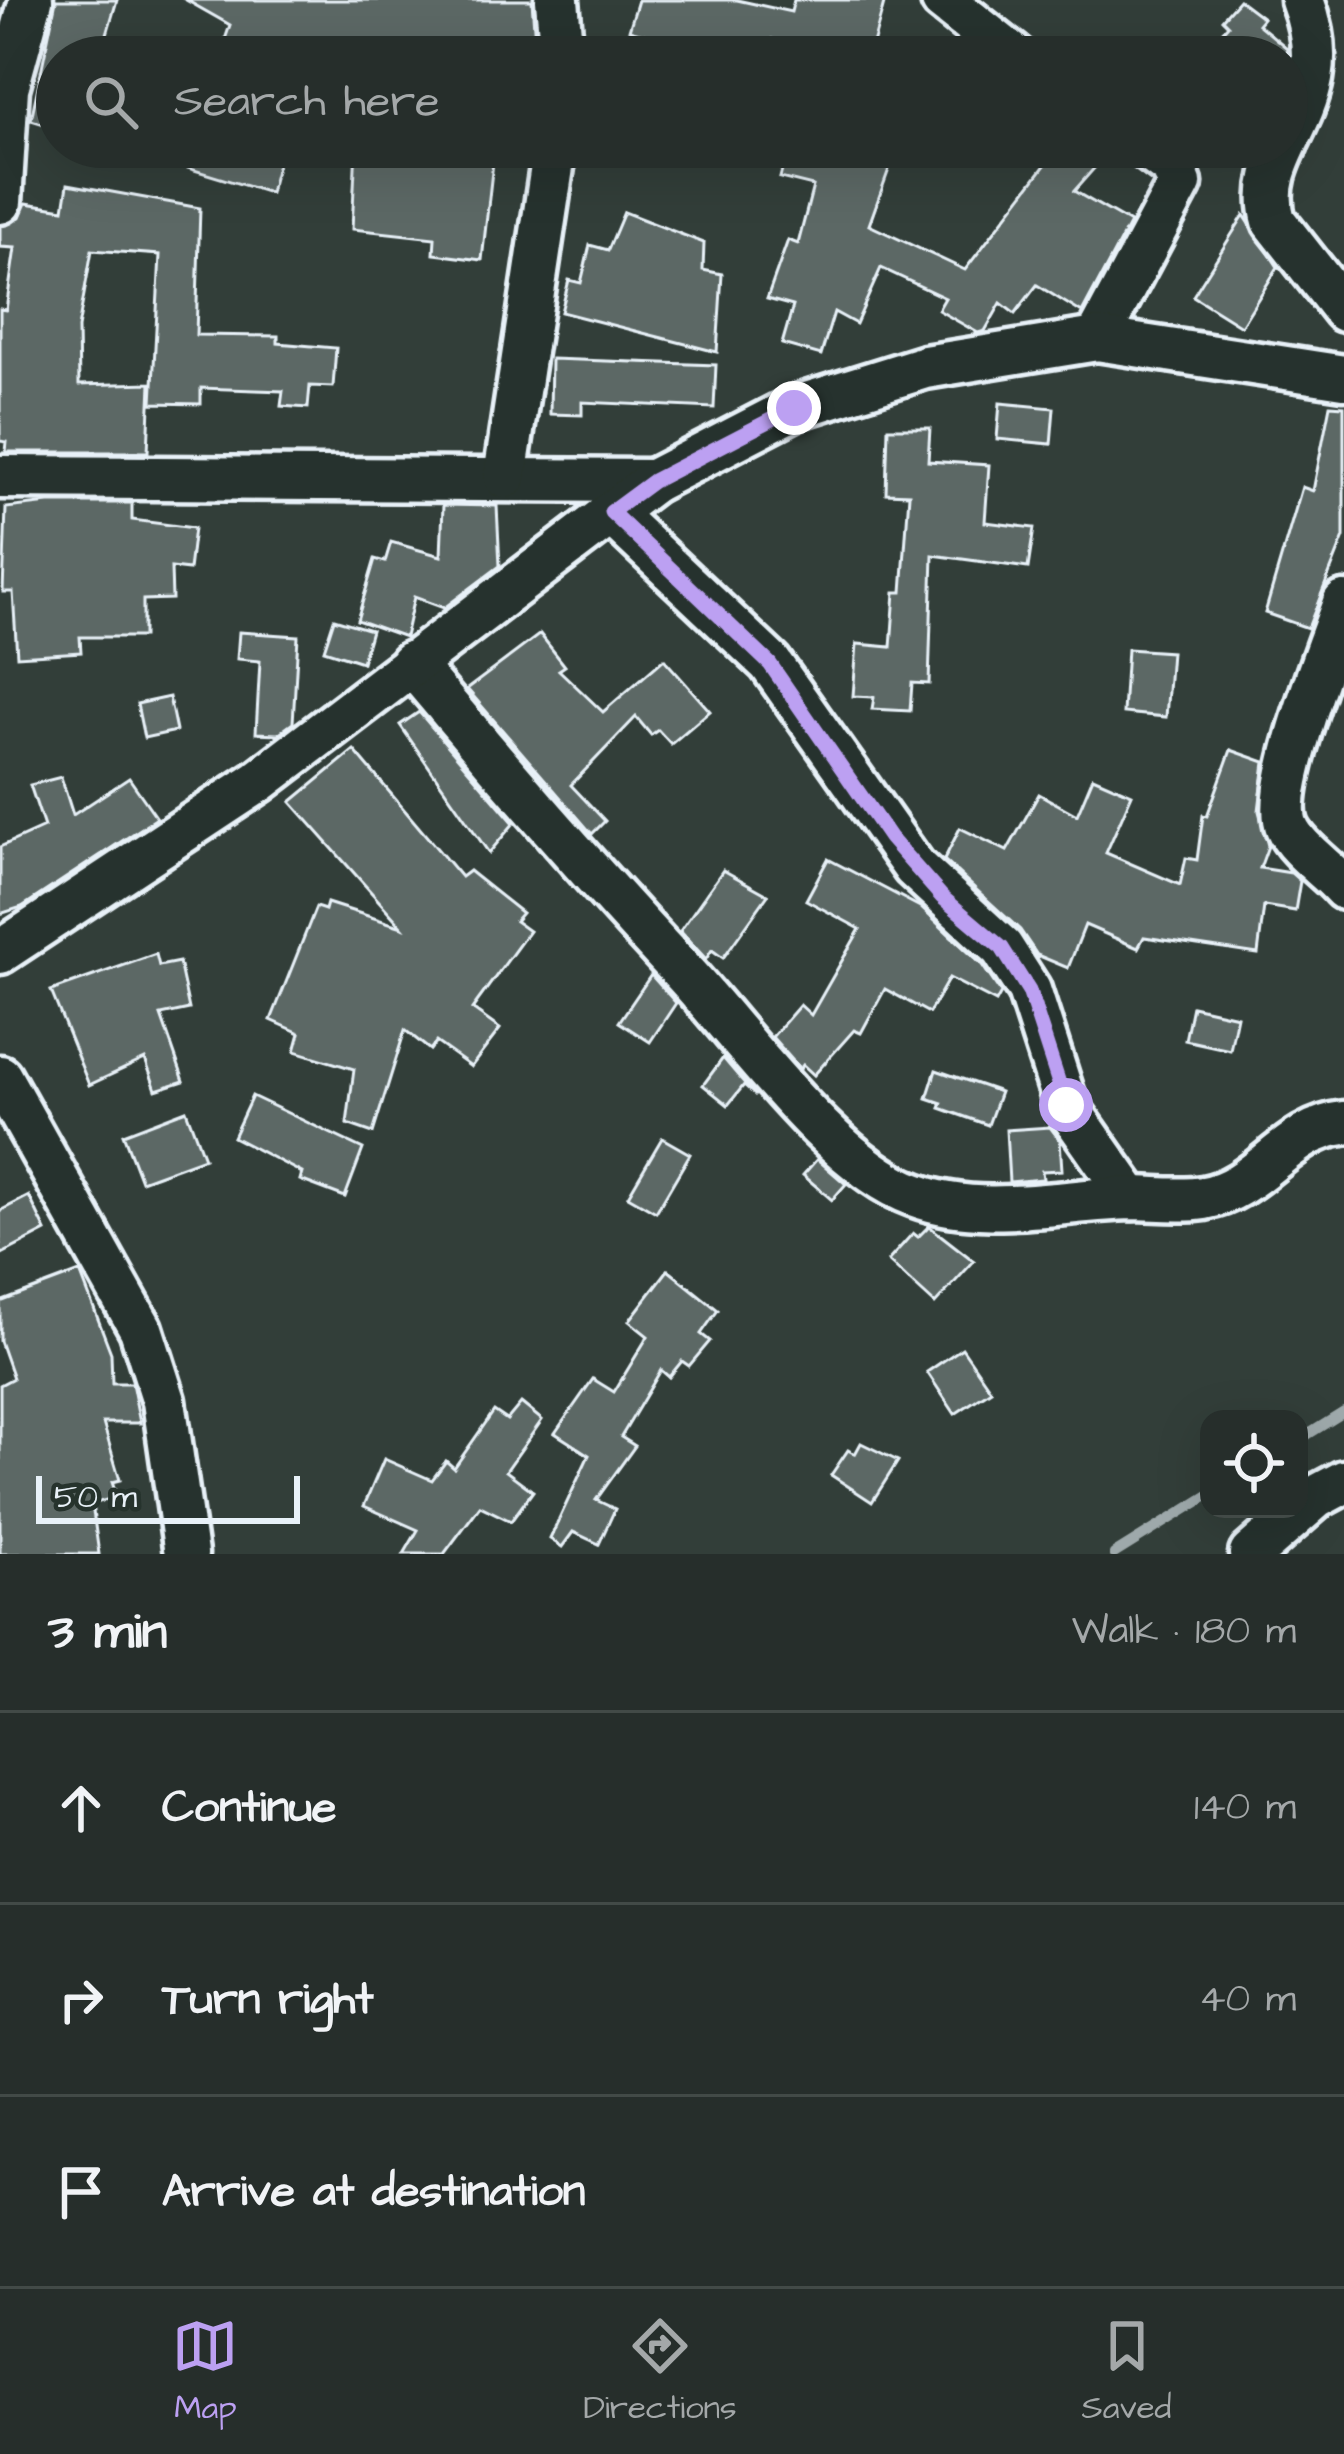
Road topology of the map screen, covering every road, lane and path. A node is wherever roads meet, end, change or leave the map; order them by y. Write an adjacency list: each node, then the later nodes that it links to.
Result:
1 (31, 0): 12 (street)
2 (557, 0): 5 (street)
3 (943, 0): 6 (street)
4 (1302, 0): 7 (street)
5 (560, 36)
6 (988, 36)
7 (1333, 91): 8 (street)
8 (1308, 128)
9 (552, 168): 17 (street)
10 (1172, 168): 14 (street)
11 (1281, 168): 13 (street)
12 (0, 202)
13 (1344, 310)
14 (1097, 339): 15 (street); 18 (street)
15 (1344, 377)
16 (0, 477): 17 (street)
17 (505, 477): 18 (street)
18 (653, 481): 19 (street)
19 (611, 512): 21 (street); 26 (street)
20 (1344, 603): 22 (street)
21 (411, 664): 23 (street); 26 (street)
22 (1344, 888)
23 (0, 952)
24 (0, 1077): 28 (street)
25 (1344, 1123): 26 (street)
26 (1131, 1198)
27 (1344, 1482): 29 (street)
28 (185, 1554)
29 (1251, 1554)

